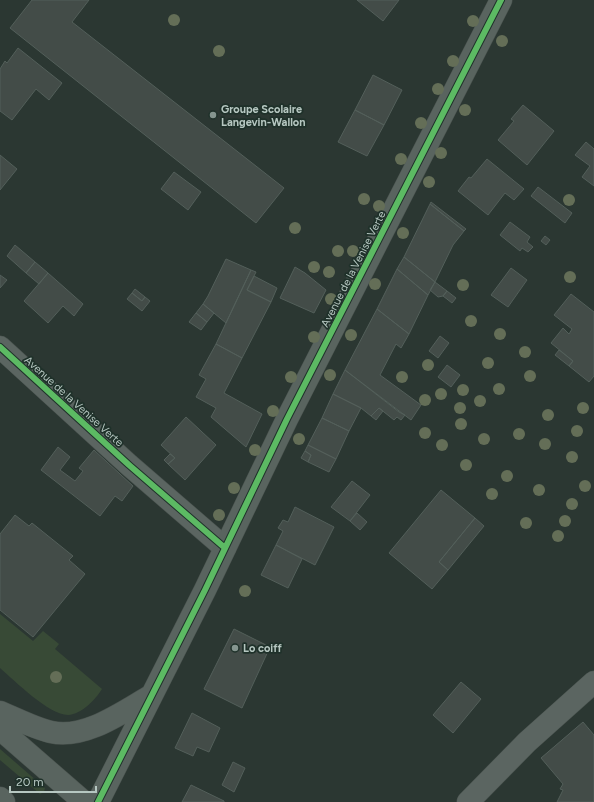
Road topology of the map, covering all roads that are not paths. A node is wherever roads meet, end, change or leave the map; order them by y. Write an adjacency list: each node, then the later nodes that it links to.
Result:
1 (501, 0): 3 (street, Avenue de la Venise Verte)
2 (0, 347): 3 (street, Avenue de la Venise Verte)
3 (225, 548): 5 (street, Avenue de la Venise Verte)
4 (594, 682): 12 (street)
5 (152, 695): 6 (street); 11 (street, Avenue de la Venise Verte)
6 (0, 712)
7 (0, 729): 10 (street)
8 (0, 798): 9 (street)
9 (4, 802)
10 (84, 802)
11 (98, 802)
12 (468, 802)

